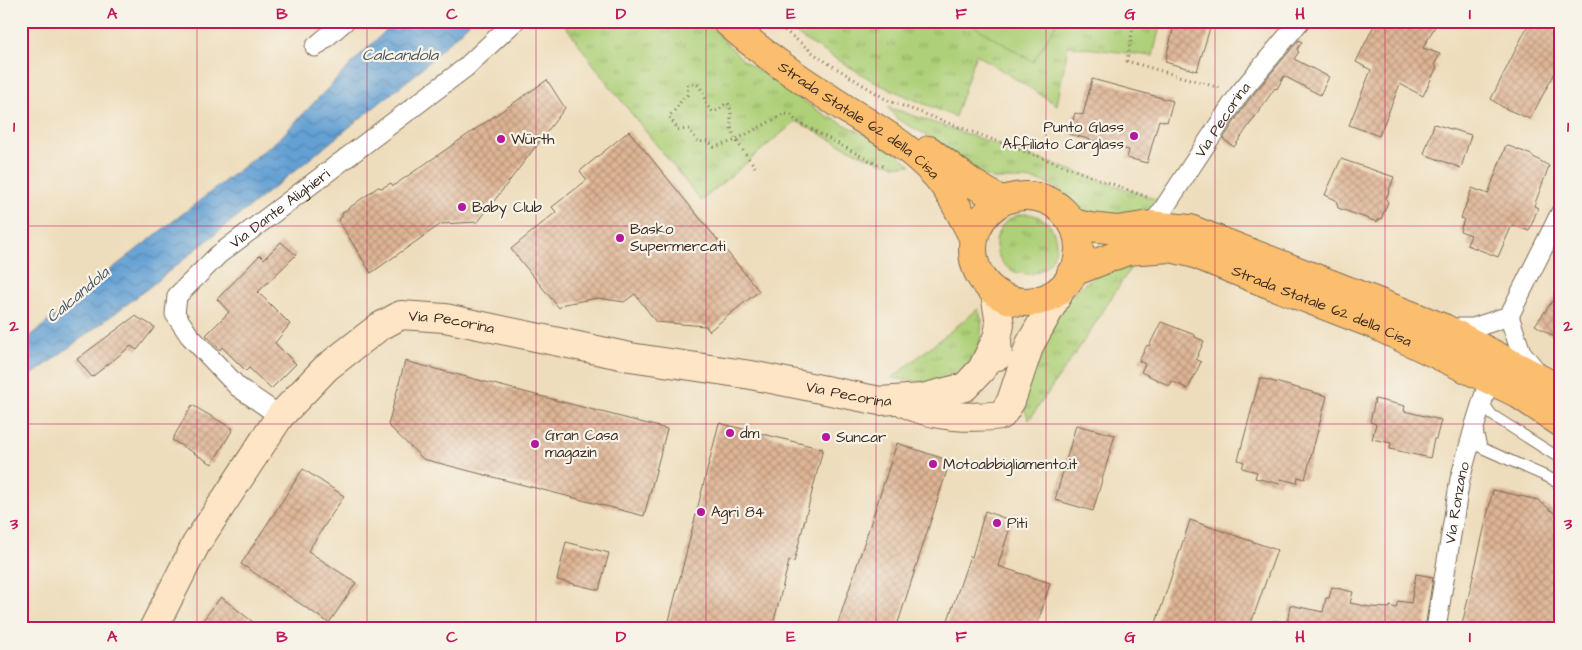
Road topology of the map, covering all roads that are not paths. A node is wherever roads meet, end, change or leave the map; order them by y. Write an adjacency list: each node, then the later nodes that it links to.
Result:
1 (345, 21): 6 (street)
2 (515, 21): 21 (street, Via Dante Alighieri)
3 (726, 21): 11 (main road, Strada Statale 62 della Cisa)
4 (742, 21): 7 (main road, Strada Statale 62 della Cisa)
5 (1300, 21): 10 (street, Via Pecorina)
6 (315, 47)
7 (1002, 200): 9 (main road); 11 (main road)
8 (1561, 212): 14 (street)
9 (1074, 223): 10 (main road, Strada Statale 62 della Cisa); 12 (main road)
10 (1150, 225): 15 (main road, Strada Statale 62 della Cisa)
11 (973, 237): 13 (main road, Strada Statale 62 della Cisa)
12 (1065, 282): 13 (main road, Strada Statale 62 della Cisa); 18 (main road, Strada Statale 62 della Cisa); 20 (street)
13 (995, 293): 16 (street, Via Pecorina)
14 (1509, 316): 15 (street); 17 (street)
15 (1444, 328): 17 (main road, Strada Statale 62 della Cisa)
16 (997, 338): 19 (street, Via Pecorina); 20 (street, Via Pecorina)
17 (1554, 388)
18 (1486, 390): 22 (main road, Strada Statale 62 della Cisa); 23 (street, Via Ronzano); 24 (lane)
19 (900, 400): 20 (street, Via Pecorina); 21 (street, Via Pecorina)
20 (1002, 415)
21 (280, 416): 26 (street, Via Pecorina)
22 (1561, 423)
23 (1475, 424): 25 (lane); 27 (street, Via Ronzano)
24 (1561, 459)
25 (1561, 486)
26 (152, 629)
27 (1436, 629)

